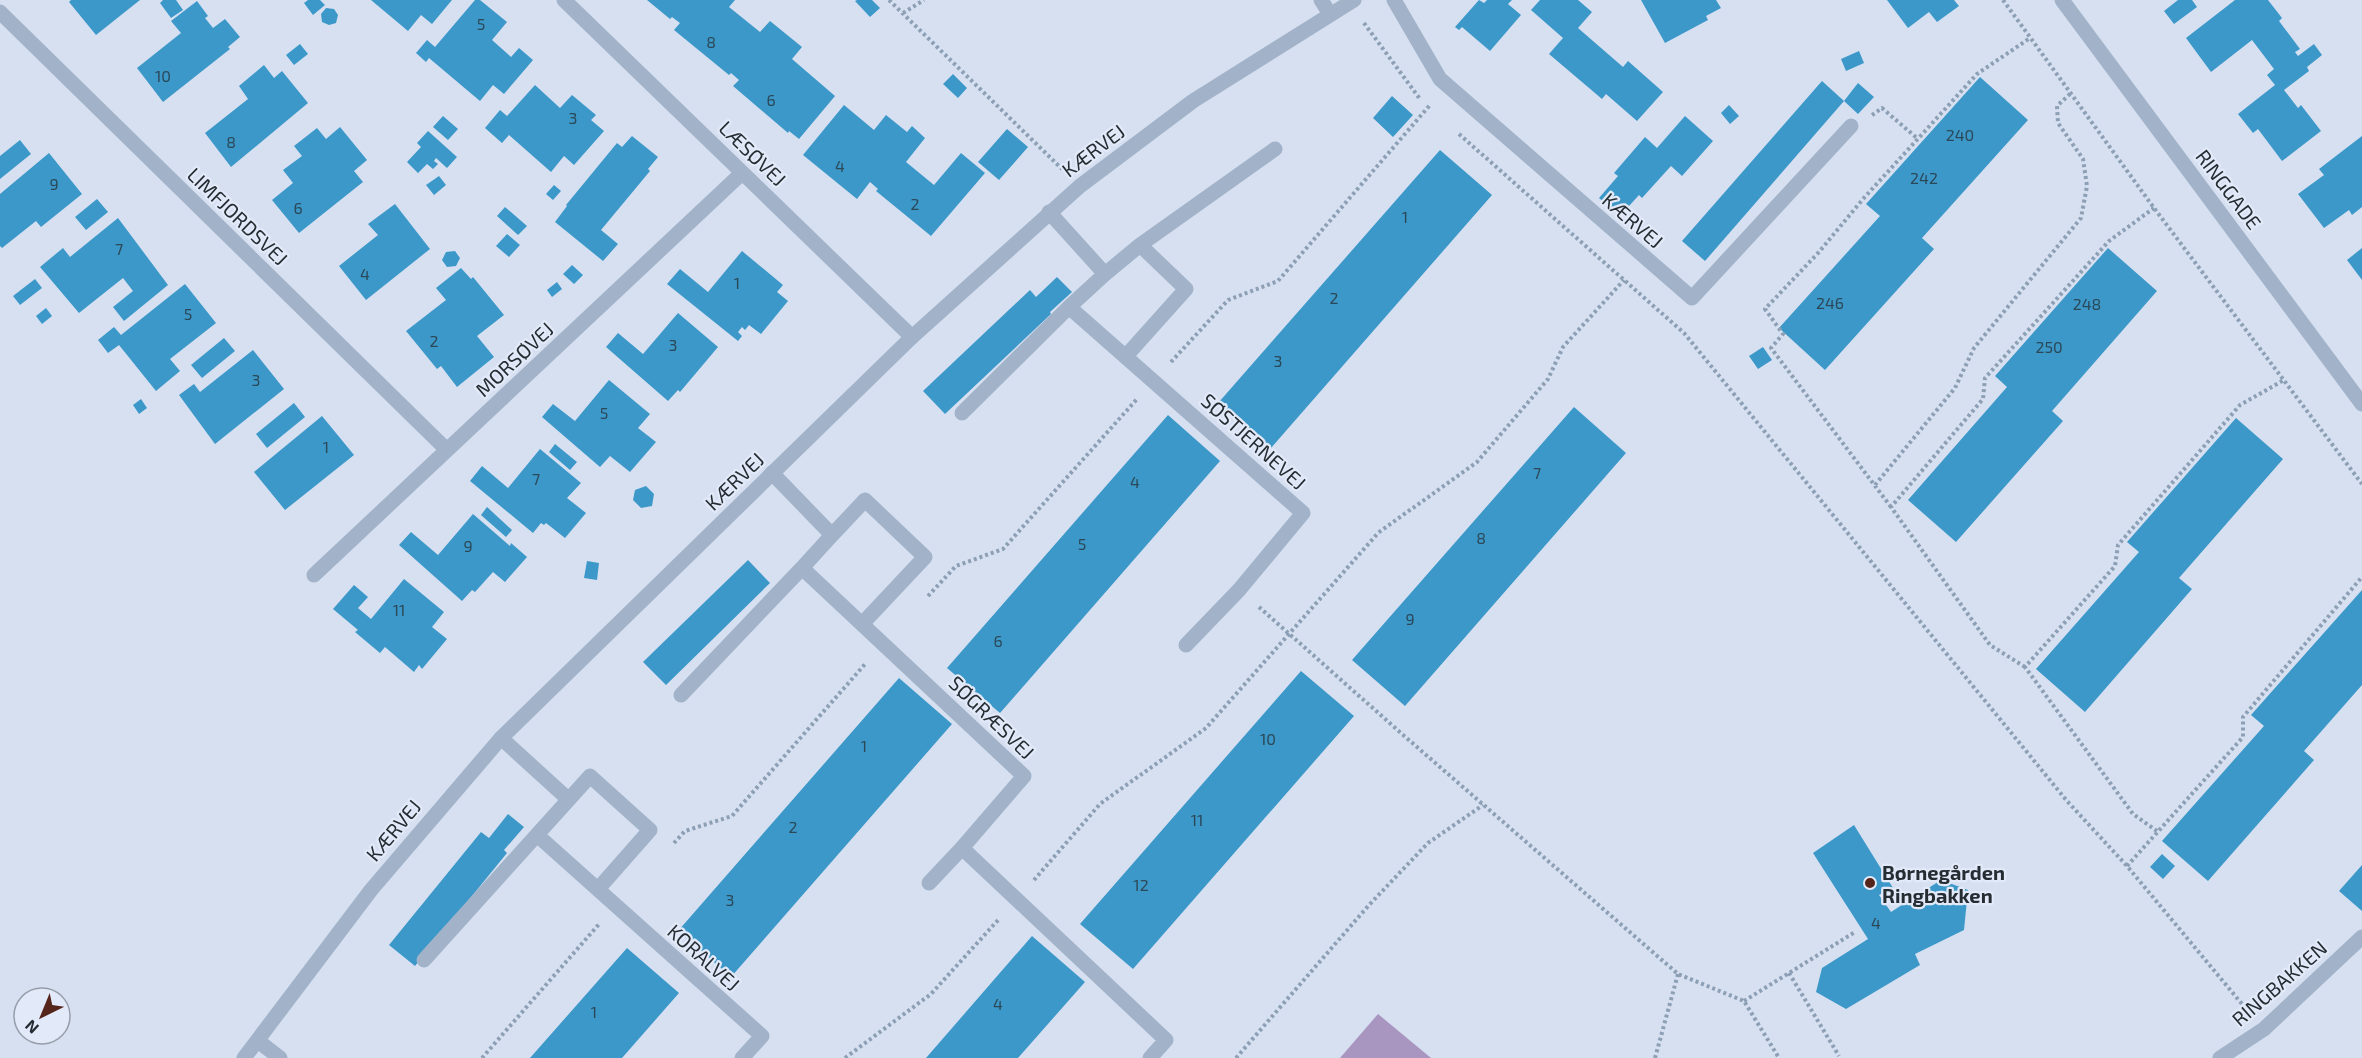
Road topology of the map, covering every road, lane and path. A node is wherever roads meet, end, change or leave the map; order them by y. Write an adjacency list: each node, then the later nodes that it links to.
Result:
1 (564, 0): 21 (street, LÆSØVEJ)
2 (889, 0): 10 (path)
3 (924, 0): 10 (path)
4 (1321, 0): 11 (street)
5 (1394, 0): 13 (street, KÆRVEJ)
6 (2003, 0): 12 (path)
7 (2062, 0): 34 (street, RINGGADE)
8 (1352, 1): 11 (street, KÆRVEJ); 15 (path)
9 (0, 12): 36 (street, LIMFJORDSVEJ)
10 (903, 13): 22 (path)
11 (1330, 14): 22 (street, KÆRVEJ)
12 (2030, 39): 14 (path); 19 (path)
13 (1447, 86): 15 (path); 26 (street, KÆRVEJ)
14 (2071, 93): 23 (path); 39 (path)
15 (1429, 106): 32 (path)
16 (1882, 108): 19 (path)
17 (1851, 126): 26 (street, KÆRVEJ)
18 (1455, 130): 28 (path)
19 (1917, 139): 39 (path)
20 (1275, 149): 25 (street)
21 (742, 173): 30 (street, LÆSØVEJ); 36 (street, MORSØVEJ)
22 (1080, 186): 24 (street, KÆRVEJ)
23 (2154, 208): 33 (path); 40 (path)
24 (1049, 212): 27 (street); 30 (street, KÆRVEJ)
25 (1140, 244): 27 (street); 31 (street)
26 (1644, 257): 28 (path)
27 (1105, 274): 29 (street)
28 (1622, 281): 48 (path); 60 (path)
29 (1069, 307): 31 (street, SØSTJERNEVEJ); 35 (street)
30 (912, 337): 37 (street, KÆRVEJ)
31 (1126, 356): 32 (street, SØSTJERNEVEJ)
32 (1154, 380): 45 (street, SØSTJERNEVEJ); 46 (path)
33 (2284, 380): 38 (path); 51 (path)
34 (2362, 404)
35 (962, 412)
36 (447, 450): 43 (street, MORSØVEJ)
37 (772, 473): 41 (street); 53 (street, KÆRVEJ)
38 (2362, 484)
39 (1875, 485): 40 (path)
40 (1891, 507): 51 (path)
41 (832, 535): 42 (street); 47 (street)
42 (802, 568): 47 (street, SØGRÆSVEJ); 52 (street)
43 (314, 575)
44 (2362, 577): 56 (path)
45 (1239, 590): 48 (path); 50 (street, SØSTJERNEVEJ)
46 (924, 600)
47 (863, 623): 49 (street, SØGRÆSVEJ)
48 (1290, 634): 55 (path); 63 (path)
49 (883, 643): 58 (path); 59 (street, SØGRÆSVEJ)
50 (1186, 645)
51 (2025, 667): 56 (path)
52 (681, 695)
53 (501, 738): 54 (street); 72 (street, KÆRVEJ)
54 (568, 799): 57 (street); 62 (street)
55 (1483, 805): 69 (path); 80 (path)
56 (2157, 831): 60 (path)
57 (537, 835): 62 (street, KORALVEJ); 67 (street)
58 (670, 848)
59 (962, 848): 61 (street, SØGRÆSVEJ); 63 (street)
60 (2127, 866): 70 (path)
61 (929, 884)
62 (597, 889): 64 (street, KORALVEJ)
63 (1017, 900): 78 (path); 79 (street)
64 (616, 906): 76 (path); 77 (street, KORALVEJ)
65 (1855, 932): 68 (path)
66 (2362, 937): 83 (street, RINGBAKKEN)
67 (424, 960)
68 (1789, 973): 71 (path); 73 (path)
69 (1678, 974): 71 (path); 81 (path)
70 (2227, 986)
71 (1744, 1001): 82 (path)
72 (258, 1041): 74 (street, KÆRVEJ); 75 (street)
73 (1838, 1057)
74 (244, 1058)
75 (280, 1058)
76 (482, 1058)
77 (742, 1058)
78 (845, 1058)
79 (1150, 1058)
80 (1236, 1058)
81 (1655, 1058)
82 (1779, 1058)
83 (2220, 1058)

